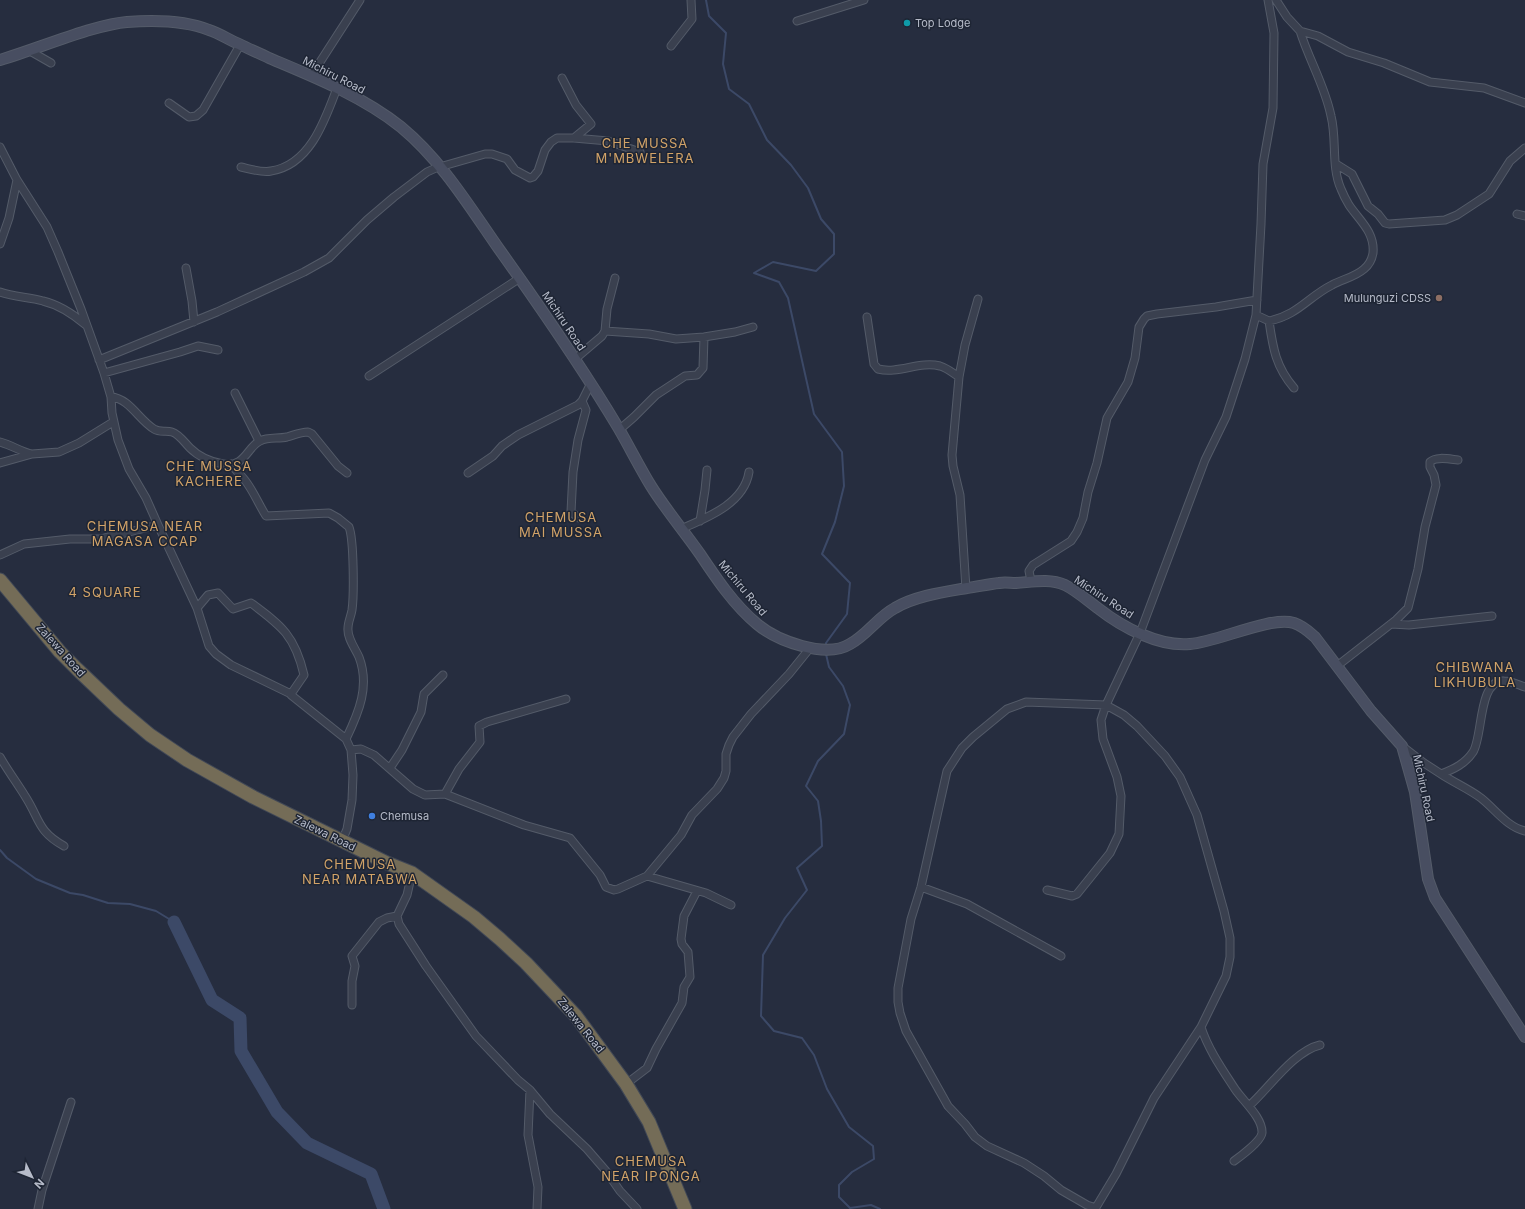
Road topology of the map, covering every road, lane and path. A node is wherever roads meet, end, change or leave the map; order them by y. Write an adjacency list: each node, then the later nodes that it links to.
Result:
1 (360, 0): 13 (street)
2 (691, 0): 9 (street)
3 (864, 0): 6 (street)
4 (1268, 0): 34 (street)
5 (1276, 0): 7 (street)
6 (797, 21)
7 (1300, 31): 17 (street); 22 (street)
8 (240, 45): 10 (street, Michiru Road); 13 (street, Michiru Road); 16 (street)
9 (671, 46)
10 (30, 51): 11 (street, Michiru Road); 12 (street)
11 (0, 60)
12 (51, 63)
13 (311, 76): 15 (street, Michiru Road)
14 (562, 78): 18 (street)
15 (337, 88): 23 (street); 24 (street, Michiru Road)
16 (169, 103)
17 (1525, 103)
18 (574, 138): 21 (street); 24 (street)
19 (0, 147): 25 (street)
20 (1525, 148): 22 (street)
21 (640, 152)
22 (1336, 164): 37 (street)
23 (241, 167)
24 (441, 167): 30 (street, Michiru Road); 38 (street)
25 (17, 180): 28 (street); 39 (street)
26 (1517, 214): 27 (street)
27 (1525, 216)
28 (0, 244)
29 (186, 268): 38 (street)
30 (520, 278): 44 (street, Michiru Road); 47 (street)
31 (615, 278): 41 (street)
32 (0, 292): 39 (street)
33 (978, 299): 48 (street)
34 (1257, 300): 35 (street); 71 (street)
35 (1256, 315): 37 (street); 77 (street)
36 (867, 317): 48 (street)
37 (1269, 321): 50 (street)
38 (194, 322): 45 (street)
39 (87, 327): 45 (street)
40 (753, 327): 42 (street)
41 (605, 331): 42 (street); 44 (street)
42 (704, 337): 55 (street)
43 (218, 350): 46 (street)
44 (575, 359): 49 (street, Michiru Road)
45 (99, 360): 46 (street)
46 (104, 373): 52 (street)
47 (369, 376)
48 (959, 377): 73 (street)
49 (591, 383): 53 (street); 55 (street, Michiru Road)
50 (1294, 388)
51 (235, 393): 56 (street)
52 (111, 397): 54 (street); 61 (street)
53 (582, 401): 65 (street); 66 (street)
54 (113, 422): 58 (street); 68 (street)
55 (619, 430): 69 (street, Michiru Road)
56 (259, 441): 61 (street); 64 (street)
57 (0, 442): 58 (street)
58 (32, 454): 60 (street)
59 (1458, 460): 76 (street)
60 (0, 463)
61 (231, 464): 85 (street)
62 (707, 470): 67 (street)
63 (749, 472): 67 (street)
64 (347, 473)
65 (468, 473)
66 (579, 518)
67 (700, 521): 69 (street)
68 (158, 526): 70 (street); 74 (street)
69 (681, 529): 78 (street, Michiru Road)
70 (0, 555)
71 (1031, 581): 73 (street, Michiru Road); 77 (street, Michiru Road)
72 (1, 584): 93 (highway, Zalewa Road)
73 (966, 589): 78 (street, Michiru Road)
74 (197, 608): 82 (street); 82 (street)
75 (1492, 616): 76 (street)
76 (1391, 624): 79 (street)
77 (1140, 633): 79 (street, Michiru Road); 84 (street)
78 (810, 648): 96 (street)
79 (1337, 666): 86 (street, Michiru Road)
80 (443, 675): 89 (street)
81 (1525, 687): 90 (street)
82 (291, 694): 85 (street)
83 (566, 699): 91 (street)
84 (1106, 705): 97 (street); 98 (street); 104 (street)
85 (346, 739): 87 (street)
86 (1402, 746): 90 (street); 105 (street, Michiru Road)
87 (351, 750): 89 (street); 93 (street)
88 (0, 757): 94 (street)
89 (390, 768): 91 (street)
90 (1441, 774): 92 (street)
91 (445, 794): 96 (street)
92 (1525, 831)
93 (342, 841): 95 (highway, Zalewa Road)
94 (64, 846)
95 (412, 873): 101 (street); 107 (highway, Zalewa Road)
96 (647, 876): 99 (street)
97 (921, 887): 102 (street); 112 (street)
98 (1047, 890)
99 (697, 891): 100 (street); 107 (street)
100 (731, 905)
101 (397, 916): 103 (street); 108 (street)
102 (1061, 956)
103 (352, 1005)
104 (1201, 1027): 110 (street); 112 (street)
105 (1525, 1037)
106 (1320, 1045): 110 (street)
107 (626, 1084): 116 (highway, Zalewa Road)
108 (530, 1090): 114 (street); 115 (street)
109 (71, 1102): 113 (street)
110 (1249, 1106): 111 (street)
111 (1234, 1162)
112 (1096, 1208)
113 (38, 1209)
114 (537, 1209)
115 (637, 1209)
116 (685, 1209)

